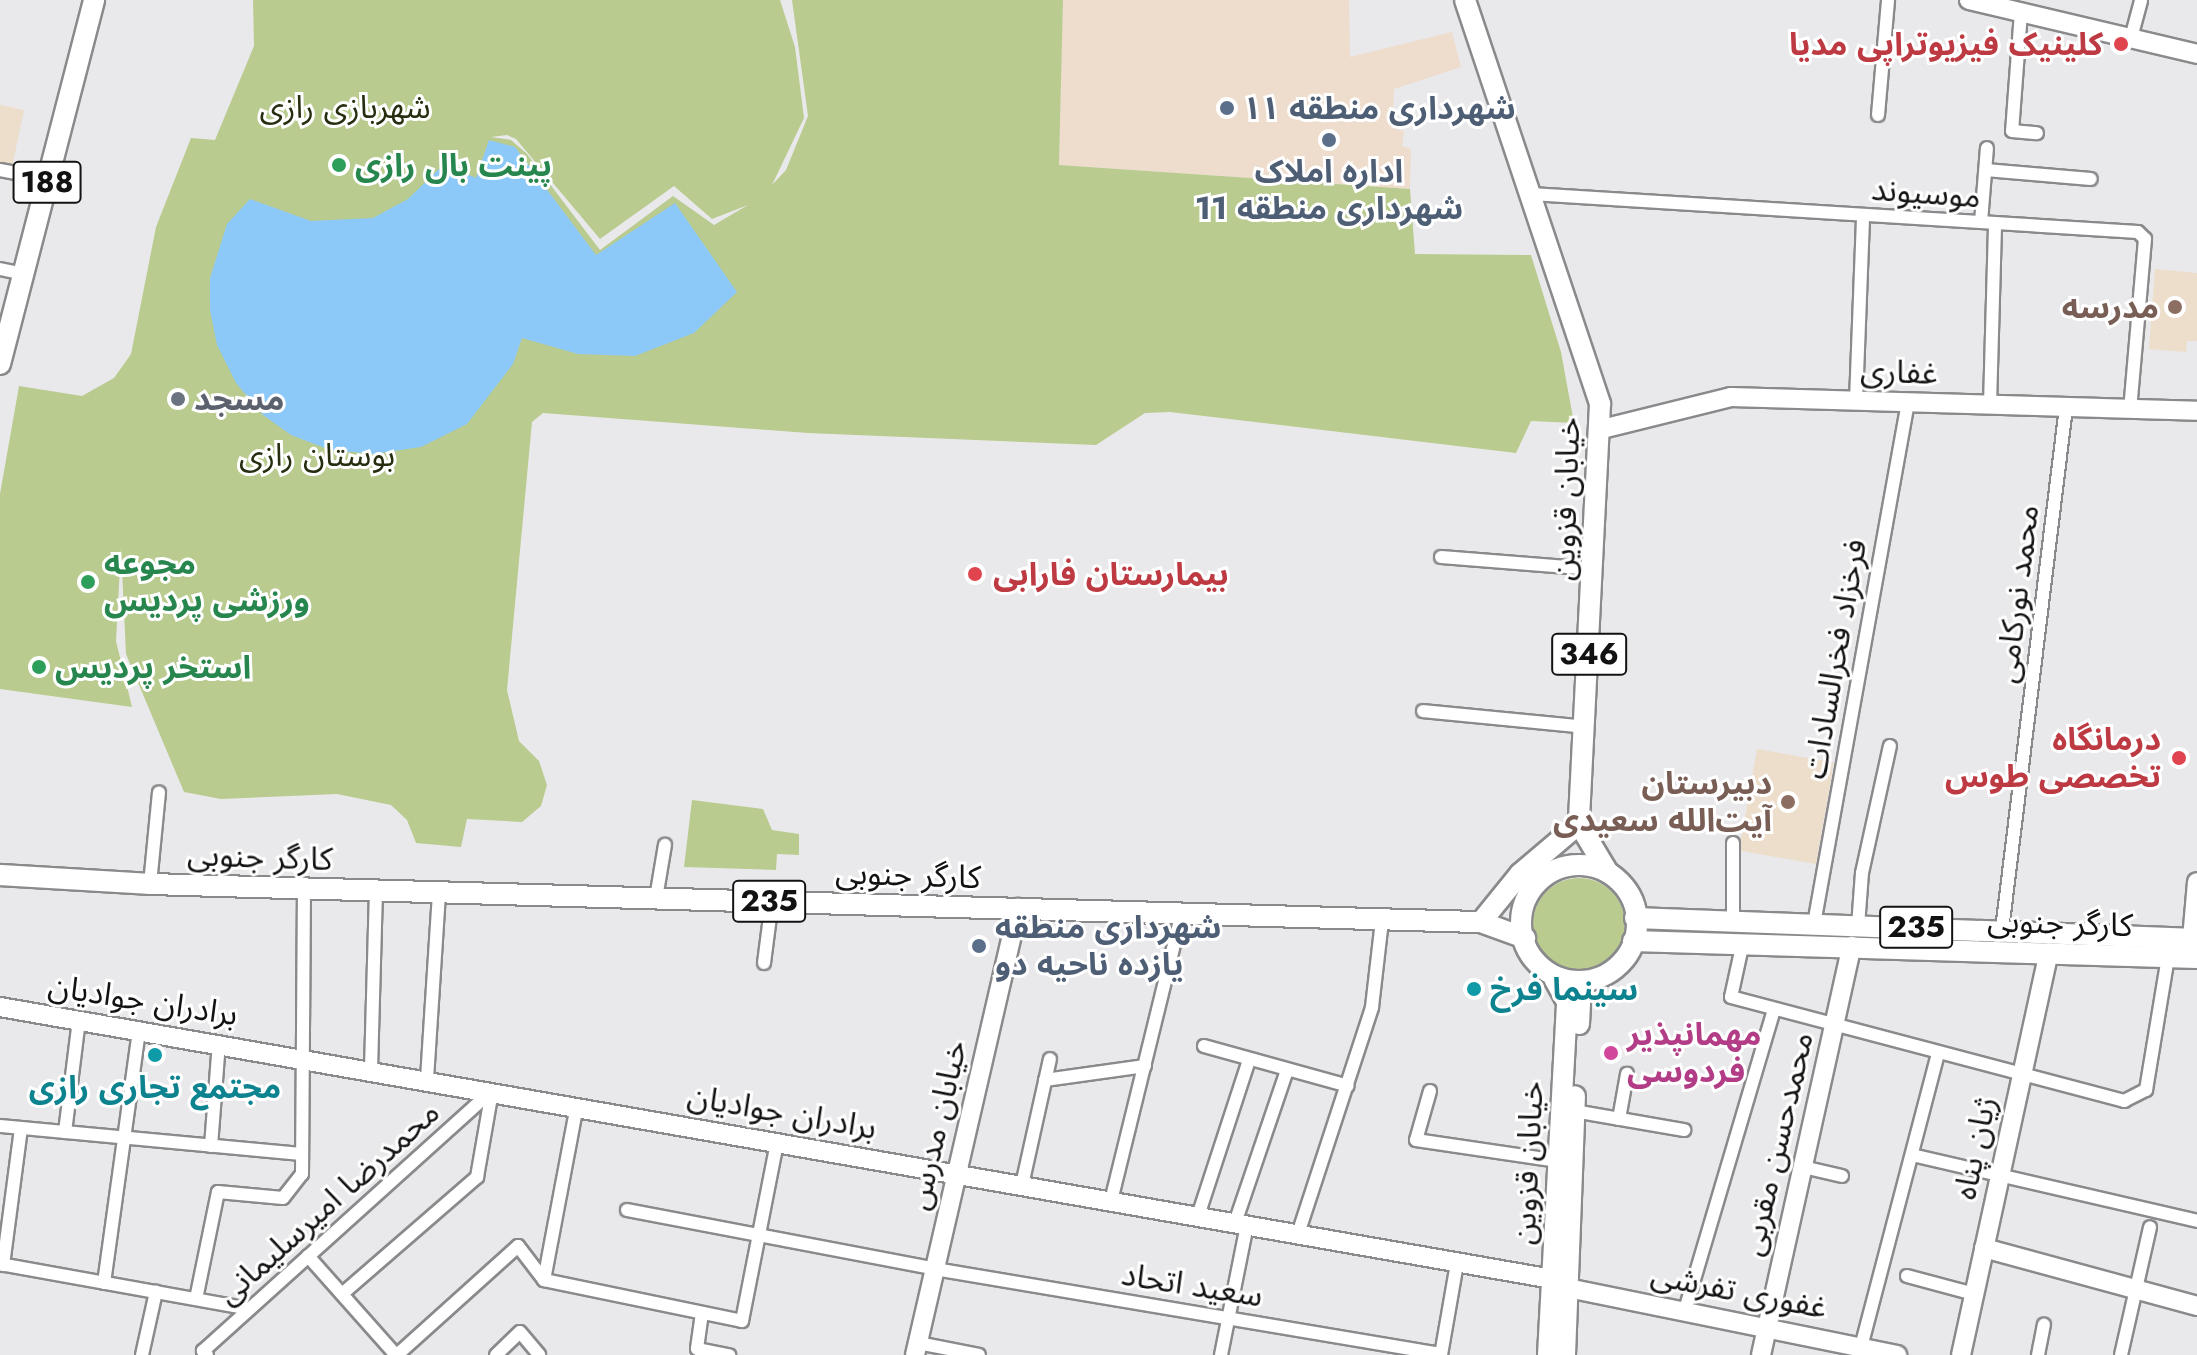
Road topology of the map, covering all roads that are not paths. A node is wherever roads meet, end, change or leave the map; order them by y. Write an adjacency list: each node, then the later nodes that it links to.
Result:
1 (94, 0): 14 (main road, 188)
2 (1465, 0): 16 (main road, خیابان قزوین / 346)
3 (1888, 0): 9 (street)
4 (1969, 0): 6 (street)
5 (2141, 0): 7 (street)
6 (2025, 9): 7 (street); 10 (street)
7 (2131, 38): 8 (street)
8 (2197, 54)
9 (1878, 115)
10 (2037, 133)
11 (1987, 148): 13 (street)
12 (0, 170): 14 (street)
13 (1986, 170): 15 (street); 18 (street)
14 (48, 179): 21 (main road, 188)
15 (2091, 179)
16 (1531, 194): 17 (street, موسیوند); 29 (main road, خیابان قزوین / 346)
17 (1863, 215): 18 (street, موسیوند); 23 (street)
18 (1981, 222): 19 (street, موسیوند)
19 (1995, 223): 25 (street); 27 (street, موسیوند)
20 (0, 269): 21 (street)
21 (23, 274): 22 (main road, 188)
22 (0, 364)
23 (1856, 401): 24 (street, غفاری); 29 (street, غفاری)
24 (1908, 402): 25 (street, غفاری); 54 (street, فرخزاد فخرالسادات)
25 (1990, 405): 26 (street, غفاری)
26 (2066, 407): 27 (street, غفاری); 56 (street, محمد نورکامی)
27 (2130, 409): 28 (street, غفاری)
28 (2197, 411)
29 (1602, 429): 31 (main road, خیابان قزوین / 346)
30 (1441, 557): 31 (street)
31 (1593, 569): 33 (main road, خیابان قزوین / 346)
32 (1423, 711): 33 (street)
33 (1586, 727): 36 (main road, خیابان قزوین / 346)
34 (1890, 746): 55 (street)
35 (159, 792): 42 (street)
36 (1579, 824): 39 (main road); 53 (main road)
37 (1733, 843): 52 (street)
38 (665, 845): 46 (street)
39 (1607, 871): 50 (main road); 57 (main road)
40 (3, 878): 42 (main road, کارگر جنوبی / 235)
41 (2197, 882): 60 (street)
42 (150, 884): 43 (main road, کارگر جنوبی / 235)
43 (304, 888): 44 (main road, کارگر جنوبی / 235); 75 (street)
44 (376, 890): 45 (main road, کارگر جنوبی / 235); 79 (street)
45 (439, 892): 46 (main road, کارگر جنوبی / 235); 83 (street)
46 (656, 898): 47 (main road, کارگر جنوبی / 235)
47 (772, 901): 48 (main road, کارگر جنوبی / 235); 64 (street)
48 (1018, 908): 49 (main road, کارگر جنوبی / 235); 102 (street, خیابان مدرس)
49 (1182, 913): 51 (main road, کارگر جنوبی / 235); 78 (street)
50 (1635, 918): 52 (main road, کارگر جنوبی / 235); 58 (main road)
51 (1382, 920): 53 (main road, کارگر جنوبی / 235); 85 (street)
52 (1733, 921): 54 (main road, کارگر جنوبی / 235)
53 (1481, 922): 57 (main road, کارگر جنوبی / 235)
54 (1814, 924): 55 (main road, کارگر جنوبی / 235)
55 (1858, 926): 56 (main road, کارگر جنوبی / 235)
56 (2002, 930): 60 (main road, کارگر جنوبی / 235)
57 (1525, 938): 65 (main road)
58 (1633, 941): 59 (main road, کارگر جنوبی / 235); 66 (main road)
59 (1743, 942): 61 (main road, کارگر جنوبی / 235); 68 (street)
60 (2195, 945): 63 (main road, کارگر جنوبی / 235)
61 (1852, 946): 62 (main road, کارگر جنوبی / 235); 70 (street, محمدحسن مقربی)
62 (2049, 953): 63 (main road, کارگر جنوبی / 235); 82 (street, ژیان پناه)
63 (2168, 957): 82 (street)
64 (764, 963)
65 (1554, 979): 66 (main road); 100 (main road, خیابان قزوین)
66 (1581, 984): 89 (main road, خیابان قزوین)
67 (0, 1007): 69 (street, برادران جوادیان)
68 (1774, 1009): 70 (street); 130 (street)
69 (79, 1020): 71 (street, برادران جوادیان); 94 (street)
70 (1834, 1025): 74 (street); 101 (street, محمدحسن مقربی)
71 (139, 1030): 72 (street, برادران جوادیان); 95 (street)
72 (219, 1043): 75 (street, برادران جوادیان); 97 (street)
73 (1204, 1046): 77 (street)
74 (1938, 1054): 82 (street); 99 (street)
75 (304, 1058): 79 (street, برادران جوادیان); 98 (street)
76 (1050, 1059): 84 (street)
77 (1249, 1060): 80 (street); 108 (street)
78 (1145, 1066): 84 (street); 106 (street)
79 (371, 1069): 83 (street, برادران جوادیان)
80 (1287, 1070): 85 (street); 110 (street)
81 (1627, 1074): 90 (street)
82 (2022, 1076): 104 (street, ژیان پناه)
83 (427, 1079): 86 (street, برادران جوادیان)
84 (1045, 1080): 105 (street)
85 (1348, 1086): 112 (street)
86 (492, 1091): 88 (street, برادران جوادیان); 115 (street, محمدرضا امیرسلیمانی); 125 (street)
87 (1430, 1091): 100 (street)
88 (577, 1106): 96 (street, برادران جوادیان); 120 (street)
89 (1574, 1111): 90 (street); 122 (main road, خیابان قزوین)
90 (1619, 1119): 93 (street)
91 (0, 1126): 92 (street)
92 (21, 1128): 94 (street); 117 (street)
93 (1684, 1130)
94 (65, 1132): 95 (street)
95 (123, 1138): 97 (street); 121 (street)
96 (777, 1142): 102 (street, برادران جوادیان); 113 (street)
97 (211, 1146): 98 (street)
98 (301, 1154): 127 (street)
99 (1912, 1155): 104 (street); 135 (street)
100 (1558, 1161): 122 (main road, خیابان قزوین)
101 (1803, 1167): 103 (street); 134 (street, محمدحسن مقربی)
102 (957, 1173): 105 (street, برادران جوادیان); 118 (street, خیابان مدرس)
103 (1842, 1176)
104 (2000, 1177): 109 (street); 114 (street, ژیان پناه)
105 (1022, 1185): 106 (street, برادران جوادیان)
106 (1111, 1201): 108 (street, برادران جوادیان)
107 (627, 1210): 113 (street, سعید اتحاد)
108 (1198, 1216): 110 (street, برادران جوادیان)
109 (2197, 1221)
110 (1241, 1224): 112 (street, برادران جوادیان); 132 (street)
111 (2150, 1227): 123 (street)
112 (1298, 1234): 116 (street, برادران جوادیان)
113 (759, 1235): 118 (street, سعید اتحاد); 131 (street)
114 (1984, 1248): 123 (street); 126 (street, ژیان پناه)
115 (308, 1256): 125 (street); 129 (street, محمدرضا امیرسلیمانی)
116 (1457, 1263): 122 (street, برادران جوادیان); 138 (street)
117 (2, 1264): 121 (street)
118 (935, 1269): 132 (street, سعید اتحاد); 136 (street, خیابان مدرس)
119 (1907, 1276): 126 (street)
120 (544, 1280): 131 (street); 141 (street)
121 (104, 1283): 124 (street)
122 (1560, 1284): 130 (street, غفوری تفرشی); 147 (main road, خیابان قزوین); 148 (main road, خیابان قزوین)
123 (2136, 1289): 128 (street); 153 (street)
124 (156, 1292): 127 (street); 139 (street)
125 (342, 1294): 141 (street)
126 (1974, 1294): 151 (street, ژیان پناه)
127 (196, 1299): 129 (street)
128 (2197, 1306)
129 (249, 1309): 140 (street, محمدرضا امیرسلیمانی)
130 (1685, 1310): 134 (street, غفوری تفرشی)
131 (702, 1313): 144 (street)
132 (1229, 1318): 137 (street, سعید اتحاد); 146 (street)
133 (2044, 1325): 152 (street)
134 (1768, 1326): 135 (street, غفوری تفرشی); 149 (street, محمدحسن مقربی)
135 (1861, 1347): 150 (street, غفوری تفرشی)
136 (916, 1349): 145 (street)
137 (1373, 1349): 138 (street, سعید اتحاد)
138 (1441, 1354)
139 (142, 1355)
140 (207, 1355)
141 (397, 1355)
142 (496, 1355): 143 (street)
143 (539, 1355)
144 (729, 1355)
145 (979, 1355)
146 (1221, 1355)
147 (1548, 1355)
148 (1565, 1355)
149 (1761, 1355)
150 (1897, 1355)
151 (1961, 1355)
152 (2038, 1355)
153 (2121, 1355)

